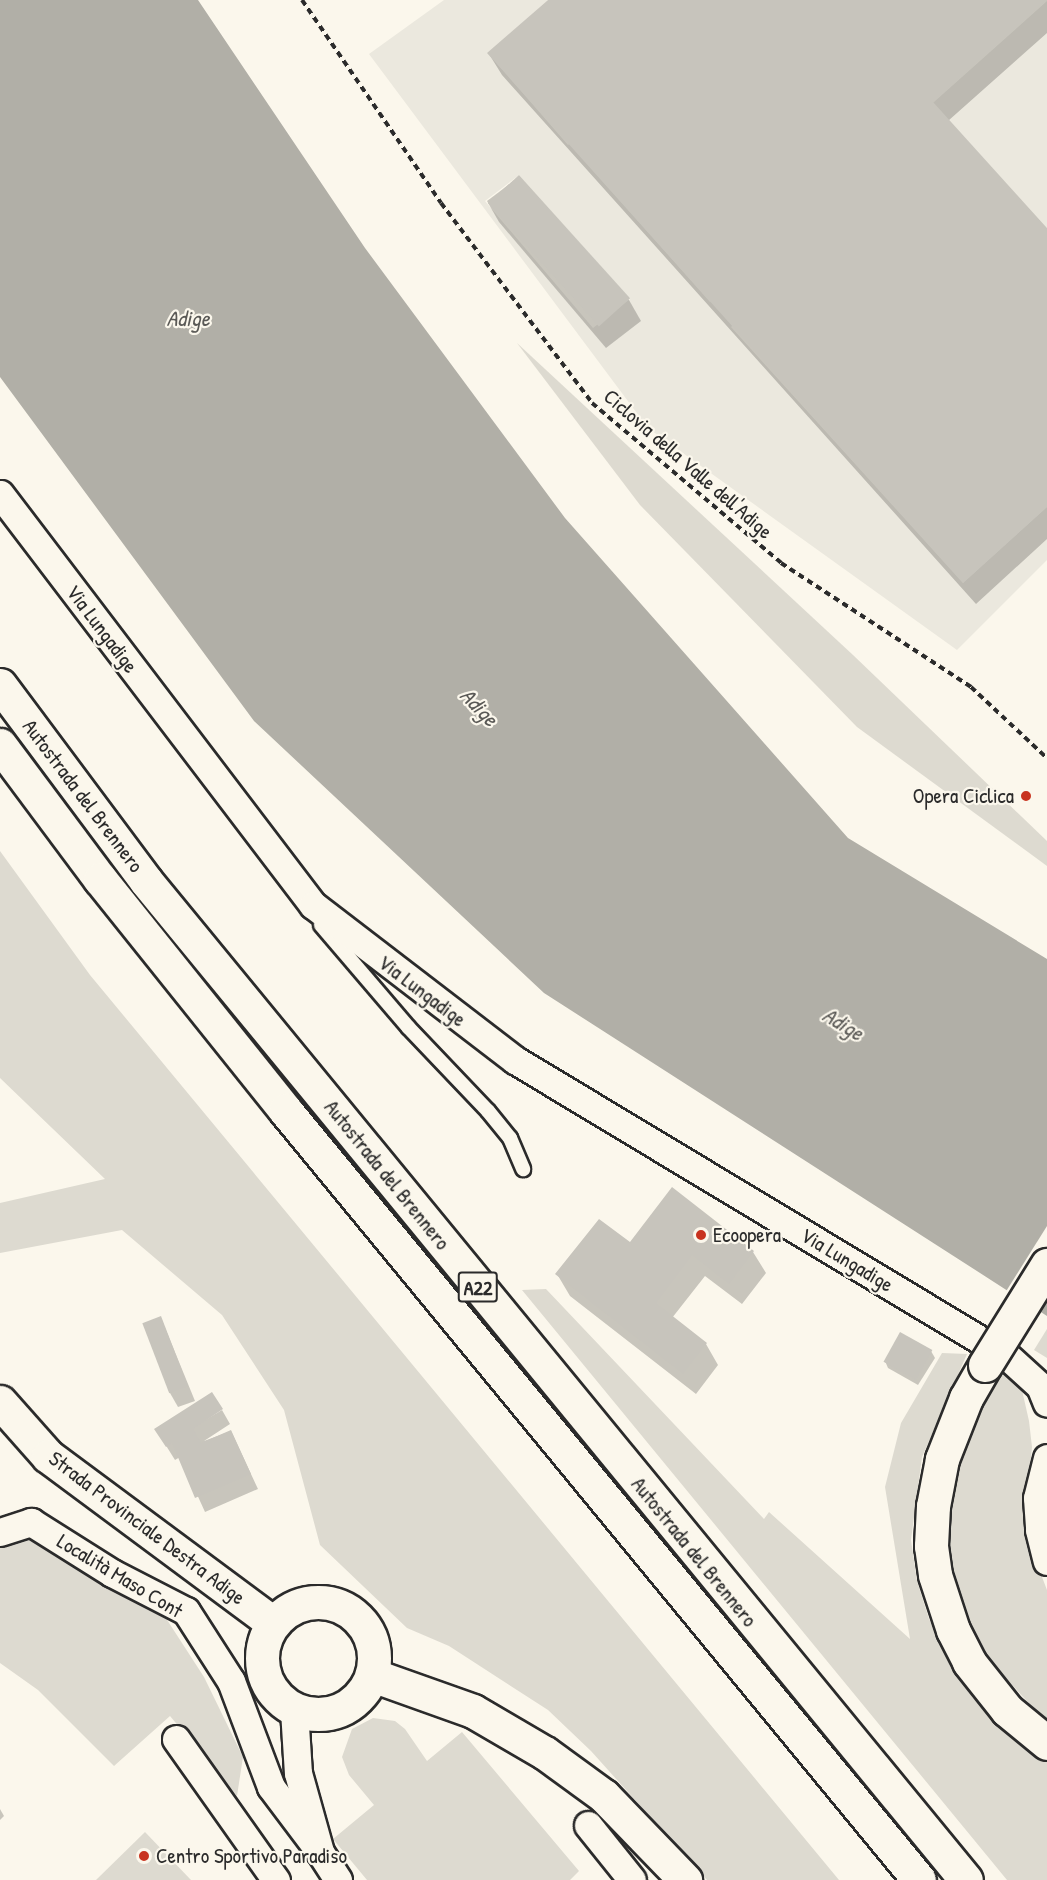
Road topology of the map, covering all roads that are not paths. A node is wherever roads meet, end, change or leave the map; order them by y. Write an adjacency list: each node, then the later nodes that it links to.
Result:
1 (0, 494): 4 (street, Via Lungadige)
2 (0, 685): 25 (main road, Autostrada del Brennero / A22)
3 (0, 745): 24 (main road, Autostrada del Brennero / A22)
4 (313, 905): 5 (lane); 7 (street, Via Lungadige)
5 (522, 1169)
6 (1047, 1265): 7 (main road, bridge)
7 (990, 1353): 9 (street, Via Lungadige); 17 (main road)
8 (0, 1402): 13 (main road, Strada Provinciale Destra Adige)
9 (1047, 1403)
10 (1047, 1458): 12 (street)
11 (0, 1532): 19 (street, Località Maso Cont)
12 (1047, 1561)
13 (273, 1623): 14 (main road); 15 (main road)
14 (372, 1675): 15 (main road); 23 (main road)
15 (294, 1710): 19 (street)
16 (176, 1738): 20 (street)
17 (1047, 1743)
18 (588, 1825): 22 (street)
19 (320, 1852): 21 (street)
20 (276, 1880)
21 (338, 1880)
22 (632, 1880)
23 (685, 1880)
24 (919, 1880)
25 (966, 1880)

